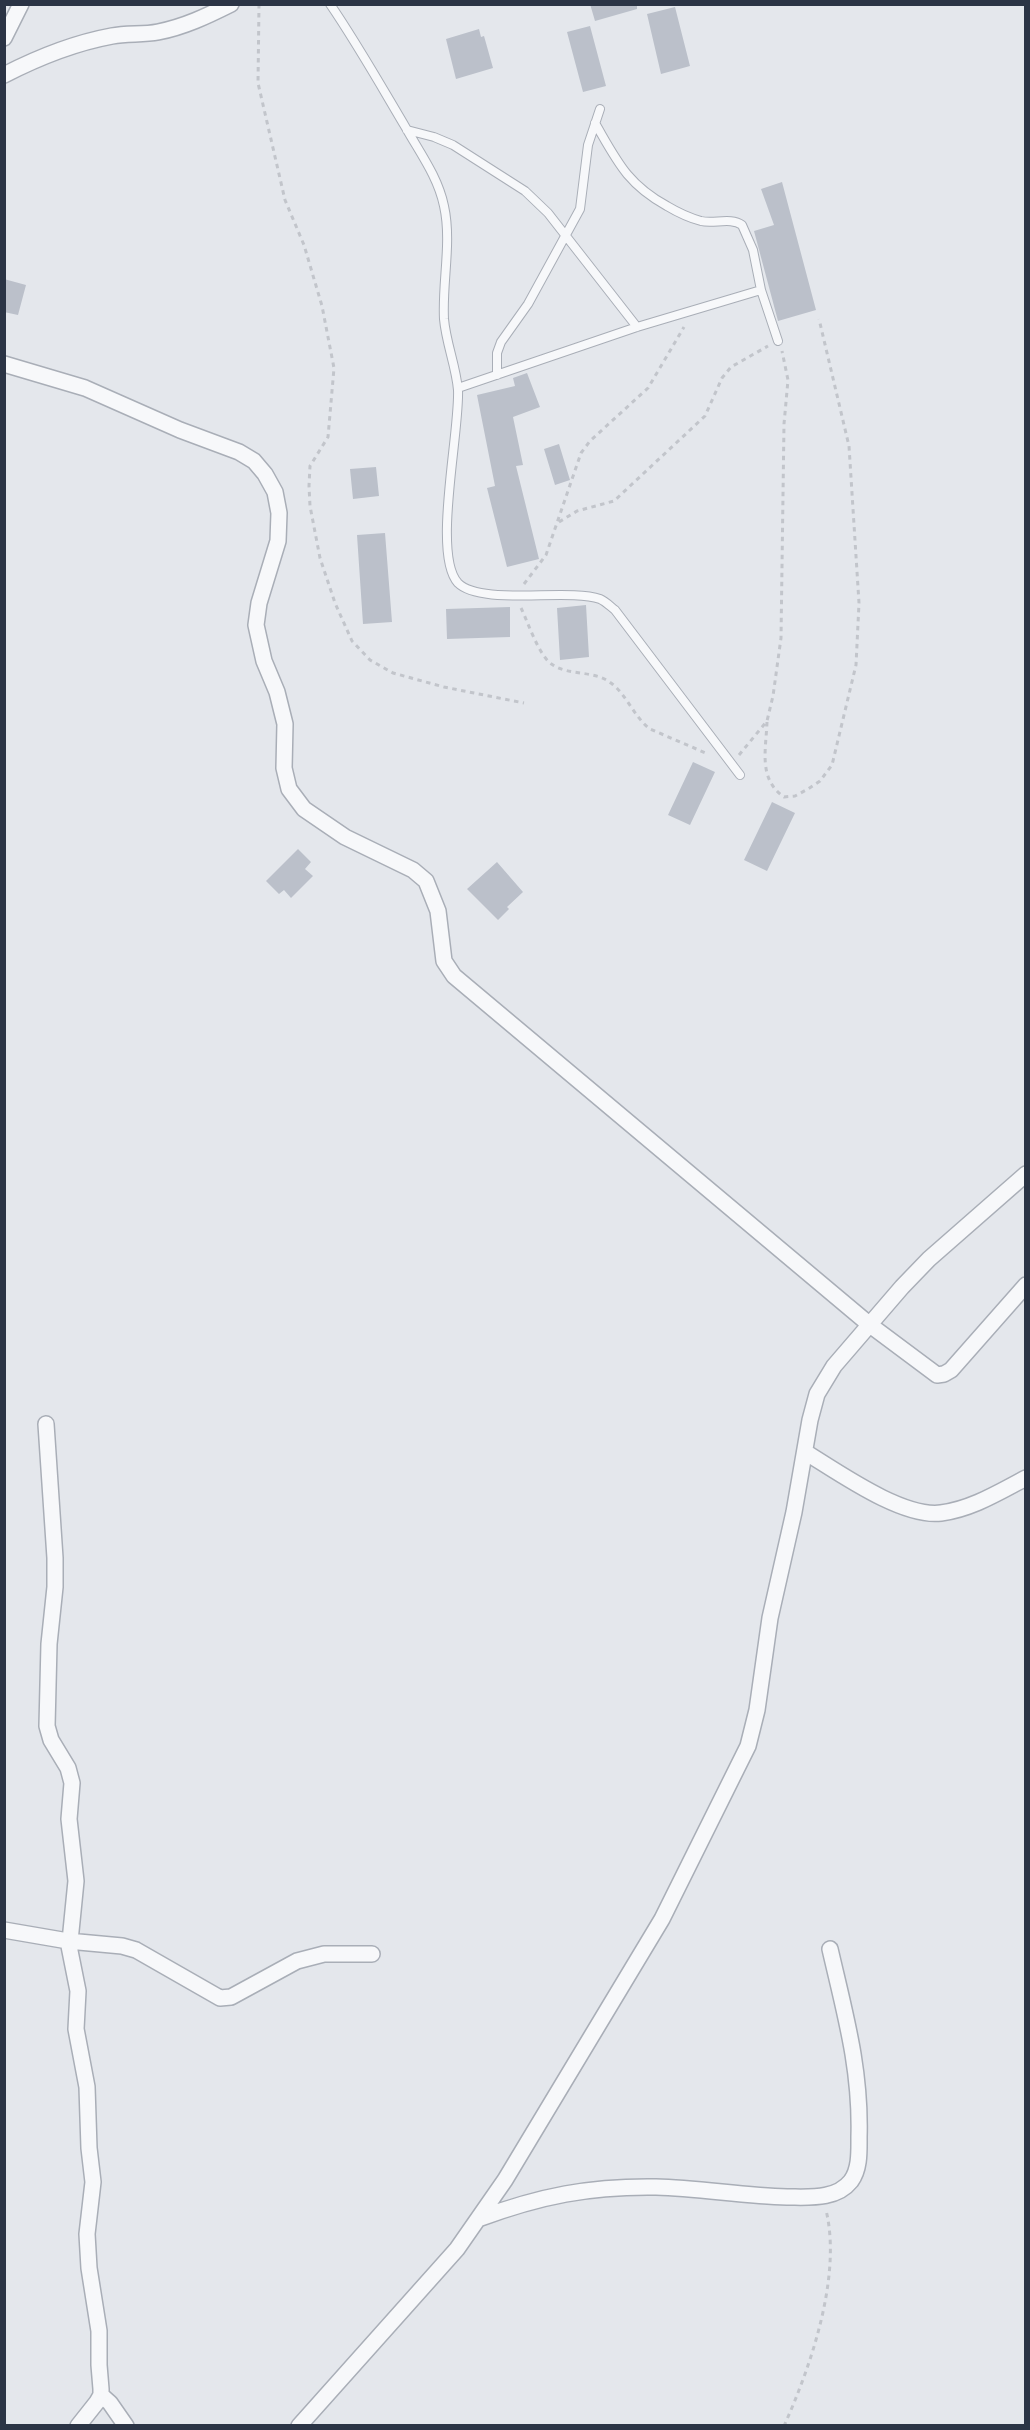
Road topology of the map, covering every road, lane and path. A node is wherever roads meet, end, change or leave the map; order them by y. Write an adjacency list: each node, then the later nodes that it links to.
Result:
1 (21, 4): 5 (street)
2 (231, 4): 6 (street)
3 (259, 4): 21 (path)
4 (330, 4): 9 (lane)
5 (4, 38)
6 (4, 75)
7 (600, 109): 8 (lane)
8 (595, 123): 10 (lane); 11 (lane)
9 (407, 130): 10 (lane); 18 (lane)
10 (567, 236): 14 (lane); 17 (lane)
11 (761, 290): 12 (lane); 15 (lane)
12 (693, 310): 14 (lane); 19 (path)
13 (819, 320): 22 (path)
14 (637, 327): 17 (lane)
15 (778, 341): 19 (path); 22 (path)
16 (4, 364): 27 (street)
17 (497, 375): 18 (lane)
18 (458, 388): 20 (lane)
19 (559, 522): 20 (path)
20 (516, 596): 23 (path); 23 (lane)
21 (524, 703)
22 (767, 721): 23 (path)
23 (731, 763): 24 (lane)
24 (740, 775)
25 (1026, 1174): 27 (street)
26 (1026, 1285): 27 (street)
27 (870, 1324): 29 (street)
28 (45, 1425): 32 (street)
29 (805, 1452): 30 (street); 36 (street)
30 (1026, 1478)
31 (4, 1930): 32 (street)
32 (69, 1941): 34 (street); 37 (street)
33 (830, 1949): 35 (street)
34 (372, 1954)
35 (823, 2196): 36 (street); 41 (path)
36 (478, 2219): 40 (street)
37 (101, 2395): 38 (street); 39 (street)
38 (78, 2426)
39 (126, 2426)
40 (300, 2426)
41 (784, 2426)

